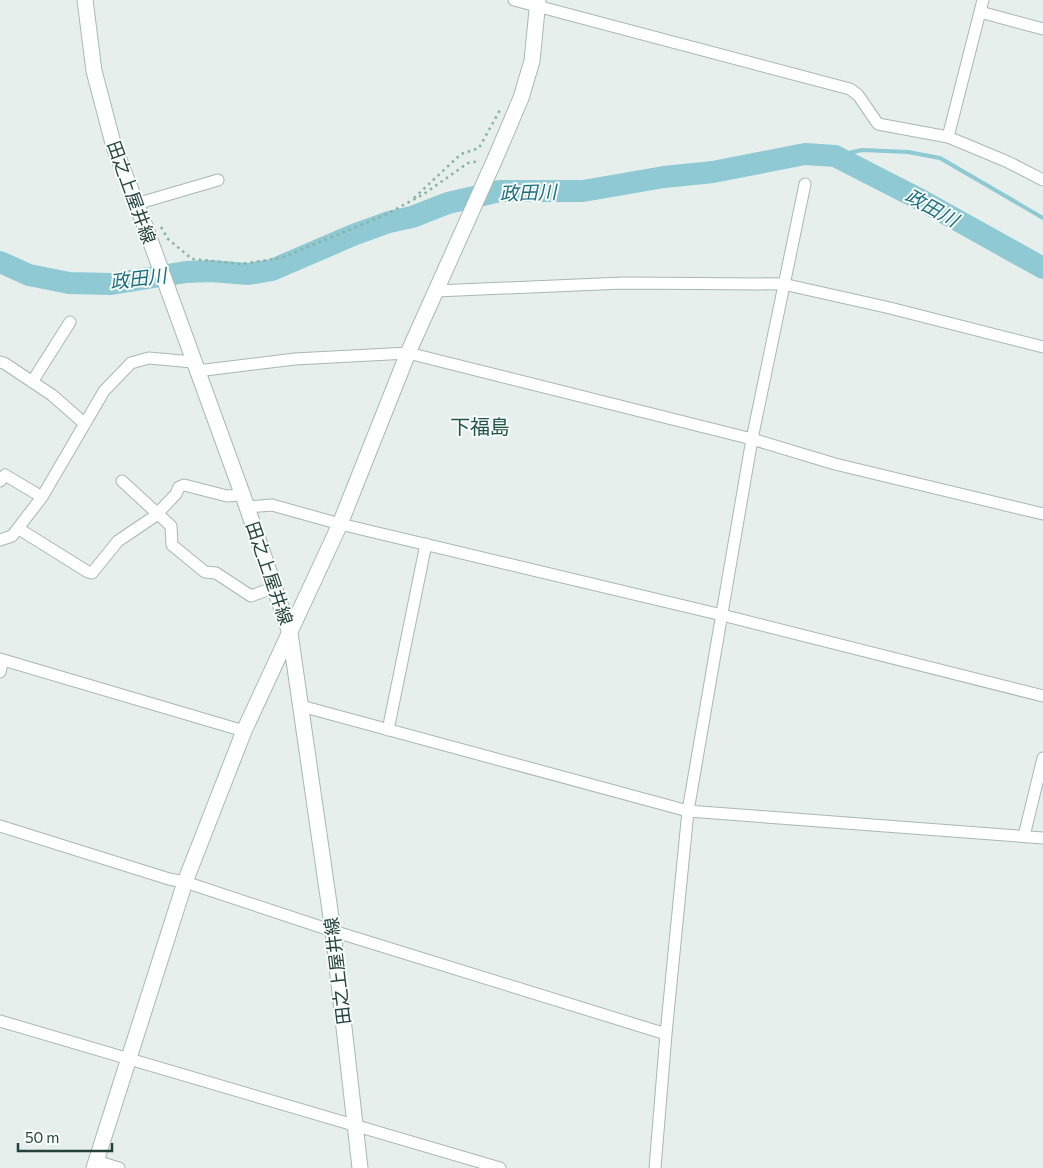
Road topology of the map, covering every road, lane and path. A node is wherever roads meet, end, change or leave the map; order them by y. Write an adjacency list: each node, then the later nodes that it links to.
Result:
1 (85, 0): 13 (street, 田之上屋井線)
2 (514, 0): 3 (street)
3 (538, 3): 7 (street); 8 (street)
4 (981, 6): 5 (street); 7 (street)
5 (1043, 29)
6 (501, 108): 12 (path)
7 (948, 138): 10 (street)
8 (496, 158): 12 (path); 16 (street)
9 (218, 180): 13 (street)
10 (1043, 180)
11 (805, 184): 15 (street)
12 (411, 201): 14 (path)
13 (136, 204): 14 (street, 田之上屋井線)
14 (144, 226): 21 (street, 田之上屋井線)
15 (783, 284): 16 (street); 18 (street); 24 (street)
16 (436, 290): 19 (street)
17 (70, 322): 22 (street)
18 (1043, 347)
19 (408, 353): 21 (street); 24 (street); 31 (street)
20 (0, 362): 22 (street)
21 (195, 366): 23 (street); 28 (street, 田之上屋井線)
22 (32, 382): 23 (street)
23 (85, 424): 27 (street)
24 (752, 439): 30 (street); 36 (street)
25 (0, 481): 27 (street)
26 (122, 481): 29 (street)
27 (42, 497): 32 (street)
28 (245, 501): 29 (street); 31 (street); 35 (street, 田之上屋井線)
29 (157, 514): 32 (street); 35 (street)
30 (1043, 514)
31 (340, 524): 34 (street); 37 (street)
32 (19, 529): 33 (street)
33 (0, 540)
34 (426, 544): 36 (street); 43 (street)
35 (275, 587): 37 (street, 田之上屋井線)
36 (722, 615): 40 (street); 45 (street)
37 (290, 633): 41 (street, 田之上屋井線); 42 (street)
38 (2, 659): 39 (street); 42 (street)
39 (0, 672)
40 (1043, 696)
41 (301, 706): 43 (street); 50 (street, 田之上屋井線)
42 (244, 730): 49 (street)
43 (388, 730): 45 (street)
44 (1043, 758): 47 (street)
45 (688, 811): 47 (street); 52 (street)
46 (0, 826): 49 (street)
47 (1024, 836): 48 (street)
48 (1043, 838)
49 (184, 882): 50 (street); 53 (street)
50 (333, 931): 52 (street); 54 (street, 田之上屋井線)
51 (0, 1021): 53 (street)
52 (666, 1034): 59 (street)
53 (129, 1059): 54 (street); 55 (street)
54 (355, 1125): 57 (street, 田之上屋井線); 58 (street)
55 (95, 1165): 56 (street)
56 (119, 1168)
57 (360, 1168)
58 (500, 1168)
59 (655, 1168)

